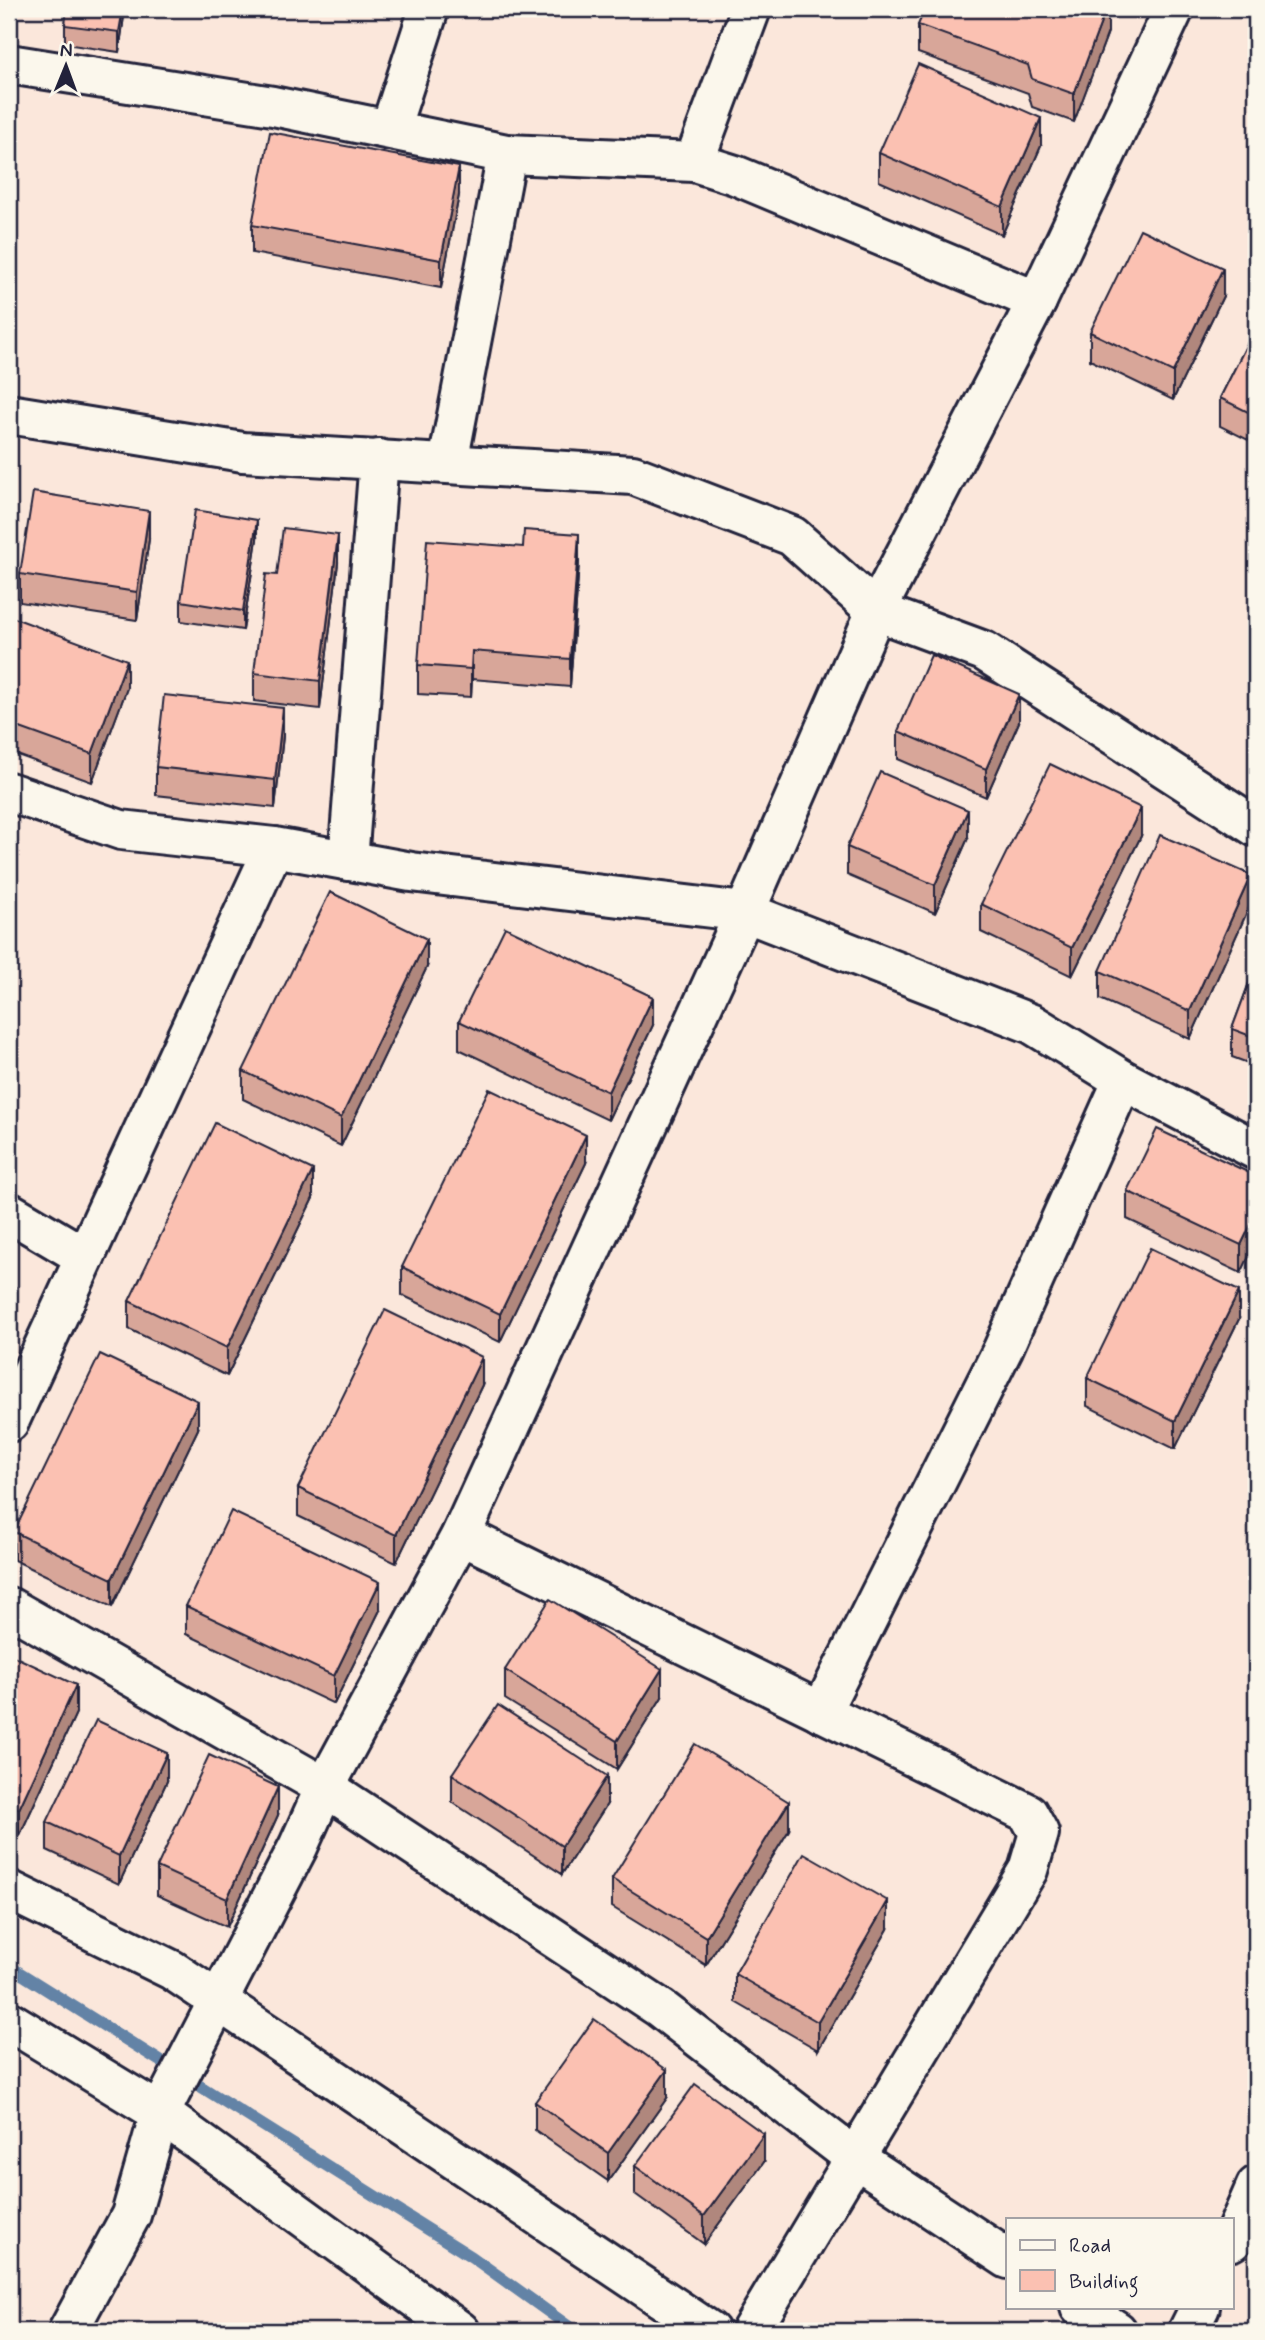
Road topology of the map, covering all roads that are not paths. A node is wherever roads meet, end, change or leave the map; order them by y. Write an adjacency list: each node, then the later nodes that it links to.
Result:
1 (429, 9): 5 (street)
2 (751, 9): 7 (street)
3 (1174, 9): 8 (street)
4 (9, 64): 5 (street)
5 (390, 129): 6 (street)
6 (507, 154): 7 (street); 11 (street)
7 (694, 162): 8 (street)
8 (1037, 301): 12 (street)
9 (9, 414): 10 (street)
10 (379, 459): 11 (street); 16 (street)
11 (448, 463): 12 (street)
12 (876, 611): 14 (street); 17 (street)
13 (9, 792): 15 (street)
14 (1256, 827)
15 (274, 847): 16 (street); 21 (street)
16 (348, 861): 17 (street)
17 (745, 912): 18 (street); 23 (street)
18 (1123, 1080): 19 (street); 25 (street)
19 (1256, 1150)
20 (9, 1212): 21 (street)
21 (85, 1257): 22 (street)
22 (9, 1422)
23 (461, 1535): 25 (street); 26 (street)
24 (9, 1607): 26 (street)
25 (821, 1712): 31 (street)
26 (325, 1787): 28 (street); 31 (street)
27 (9, 1890): 28 (street)
28 (218, 2000): 30 (street); 39 (street)
29 (9, 2021): 30 (street)
30 (160, 2113): 37 (street); 38 (street)
31 (855, 2158): 34 (street); 40 (street)
32 (1256, 2186): 33 (street)
33 (1234, 2236)
34 (1006, 2258)
35 (1082, 2308): 41 (street)
36 (1200, 2308): 42 (street)
37 (442, 2324)
38 (68, 2331)
39 (710, 2331)
40 (751, 2331)
41 (1117, 2331)
42 (1188, 2331)

